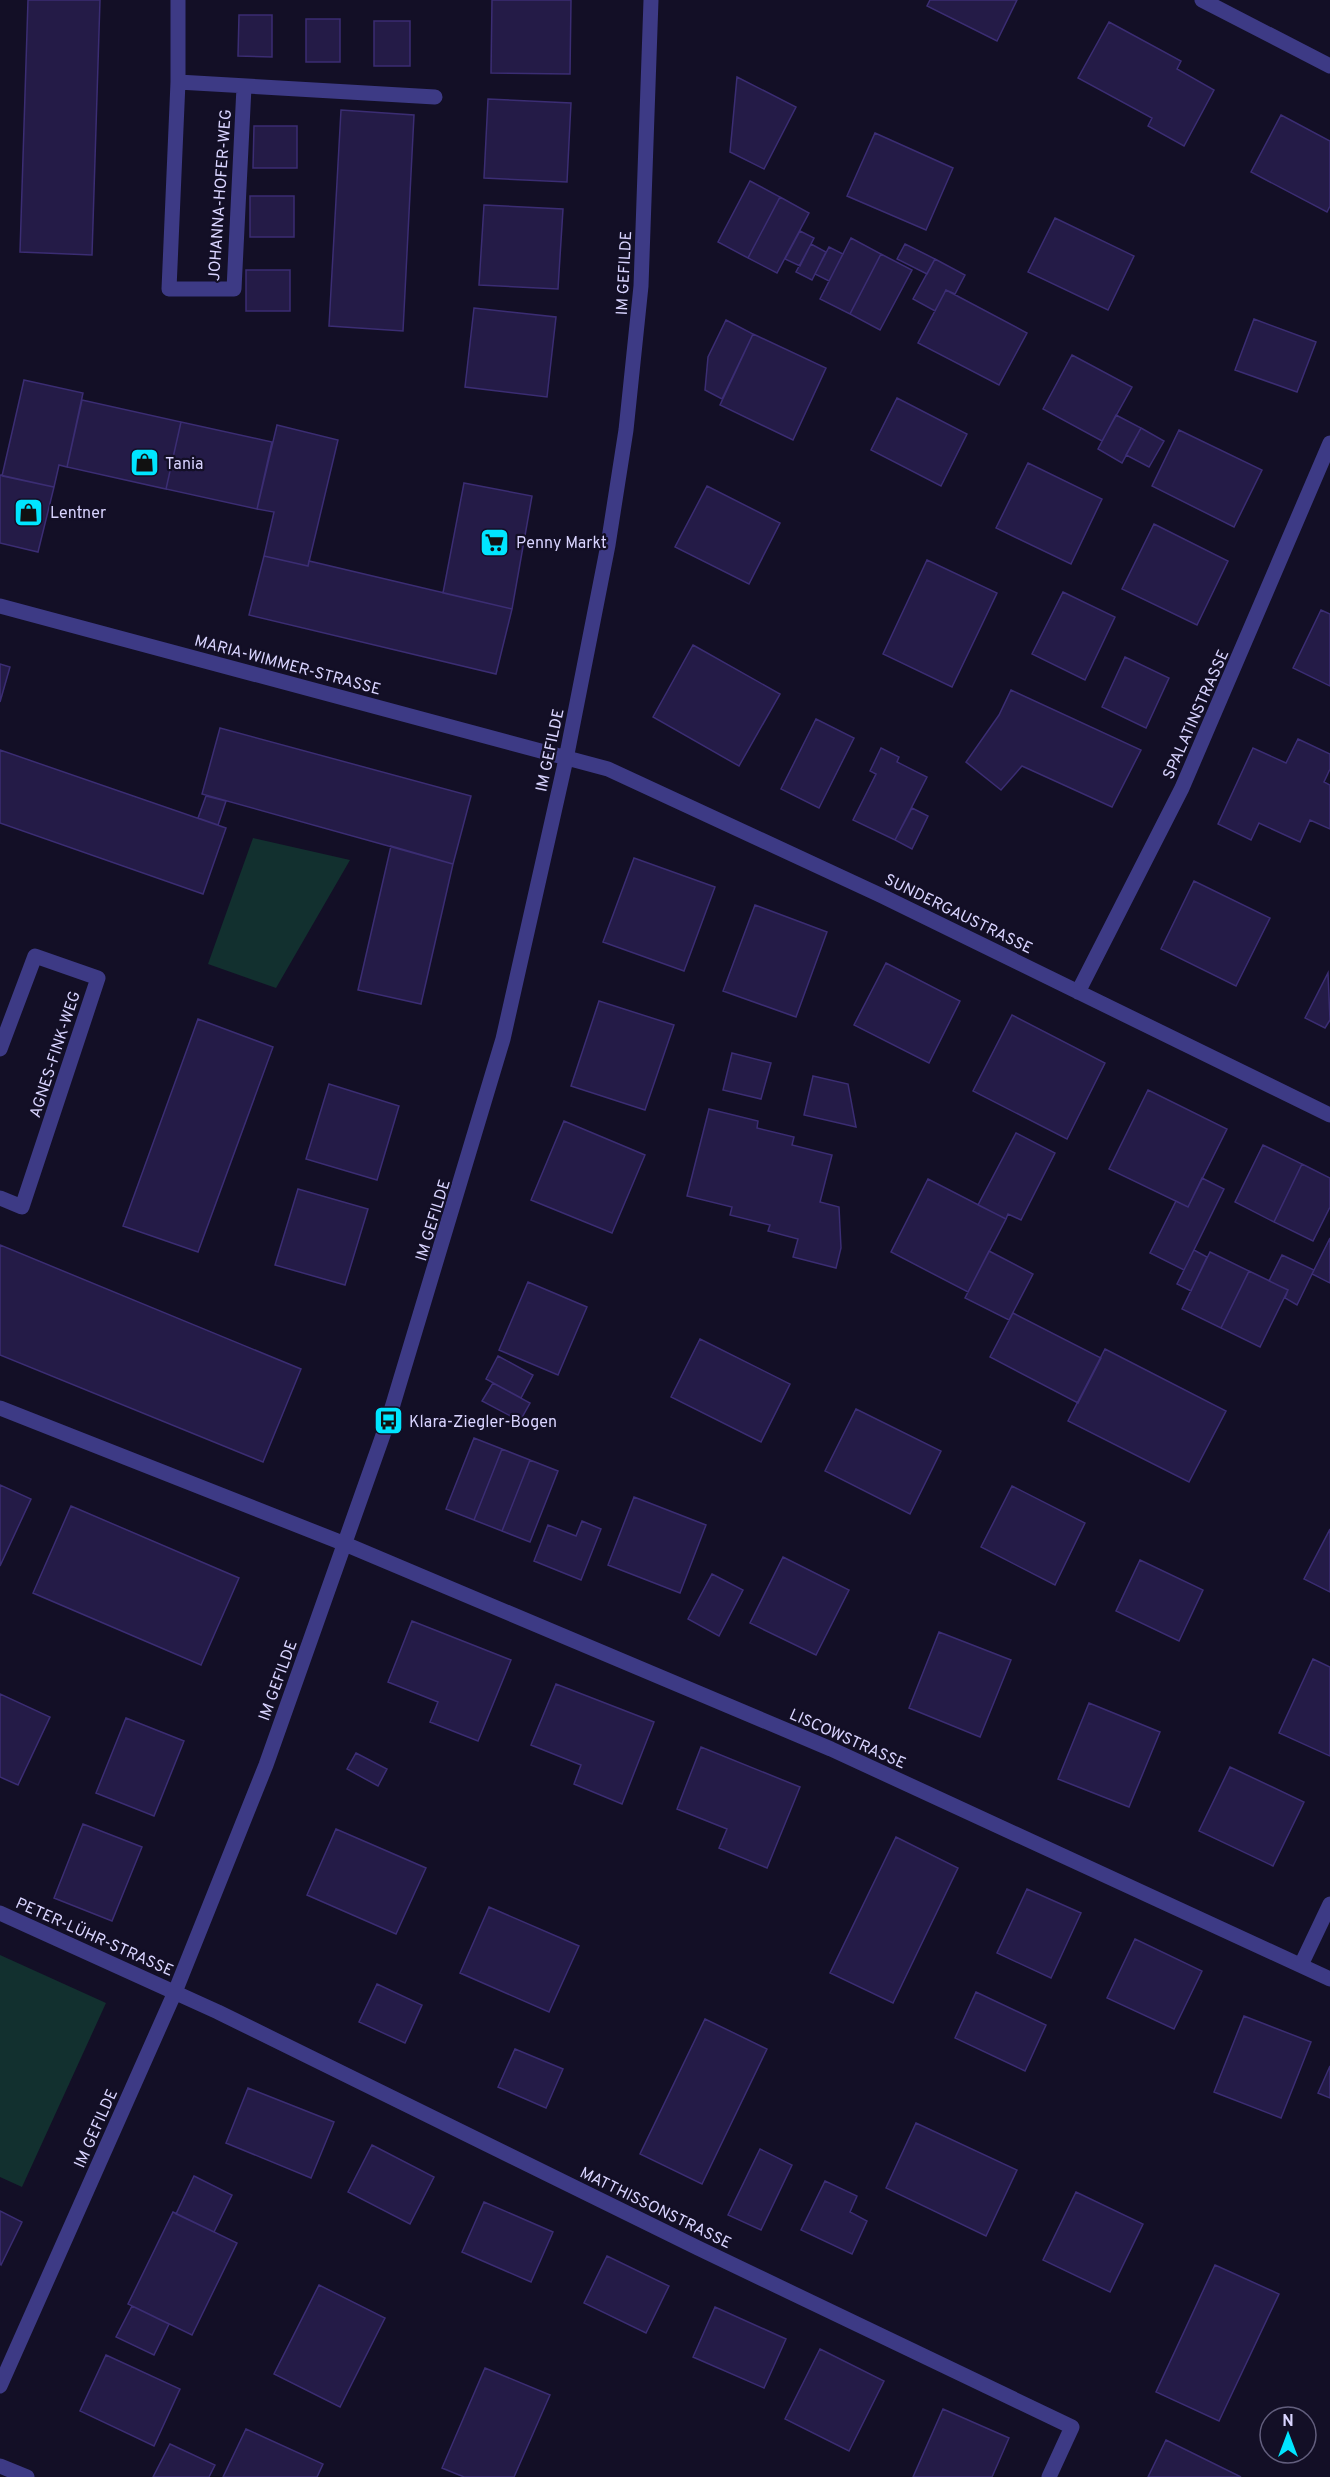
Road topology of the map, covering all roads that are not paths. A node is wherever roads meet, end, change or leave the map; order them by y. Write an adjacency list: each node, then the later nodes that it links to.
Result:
1 (178, 0): 5 (street, JOHANNA-HOFER-WEG)
2 (651, 0): 10 (street, IM GEFILDE)
3 (1202, 0): 4 (street)
4 (1330, 66)
5 (178, 82): 6 (street, JOHANNA-HOFER-WEG); 6 (street, JOHANNA-HOFER-WEG)
6 (244, 87): 7 (street, JOHANNA-HOFER-WEG)
7 (435, 97)
8 (1330, 443): 11 (street, SPALATINSTRASSE)
9 (0, 606): 10 (street, MARIA-WIMMER-STRASSE)
10 (566, 759): 11 (street, SUNDERGAUSTRASSE); 16 (street, IM GEFILDE)
11 (1078, 992): 13 (street, SUNDERGAUSTRASSE)
12 (0, 1049): 14 (street, AGNES-FINK-WEG)
13 (1330, 1115)
14 (0, 1198)
15 (0, 1408): 16 (street)
16 (345, 1544): 19 (street, LISCOWSTRASSE); 21 (street, IM GEFILDE)
17 (1330, 1904): 19 (street)
18 (0, 1913): 21 (street, PETER-LÜHR-STRASSE)
19 (1301, 1965): 20 (street, LISCOWSTRASSE)
20 (1330, 1979)
21 (176, 1992): 22 (street, IM GEFILDE); 25 (street, MATTHISSONSTRASSE)
22 (0, 2386)
23 (0, 2466): 24 (street)
24 (27, 2477)
25 (1049, 2477)

